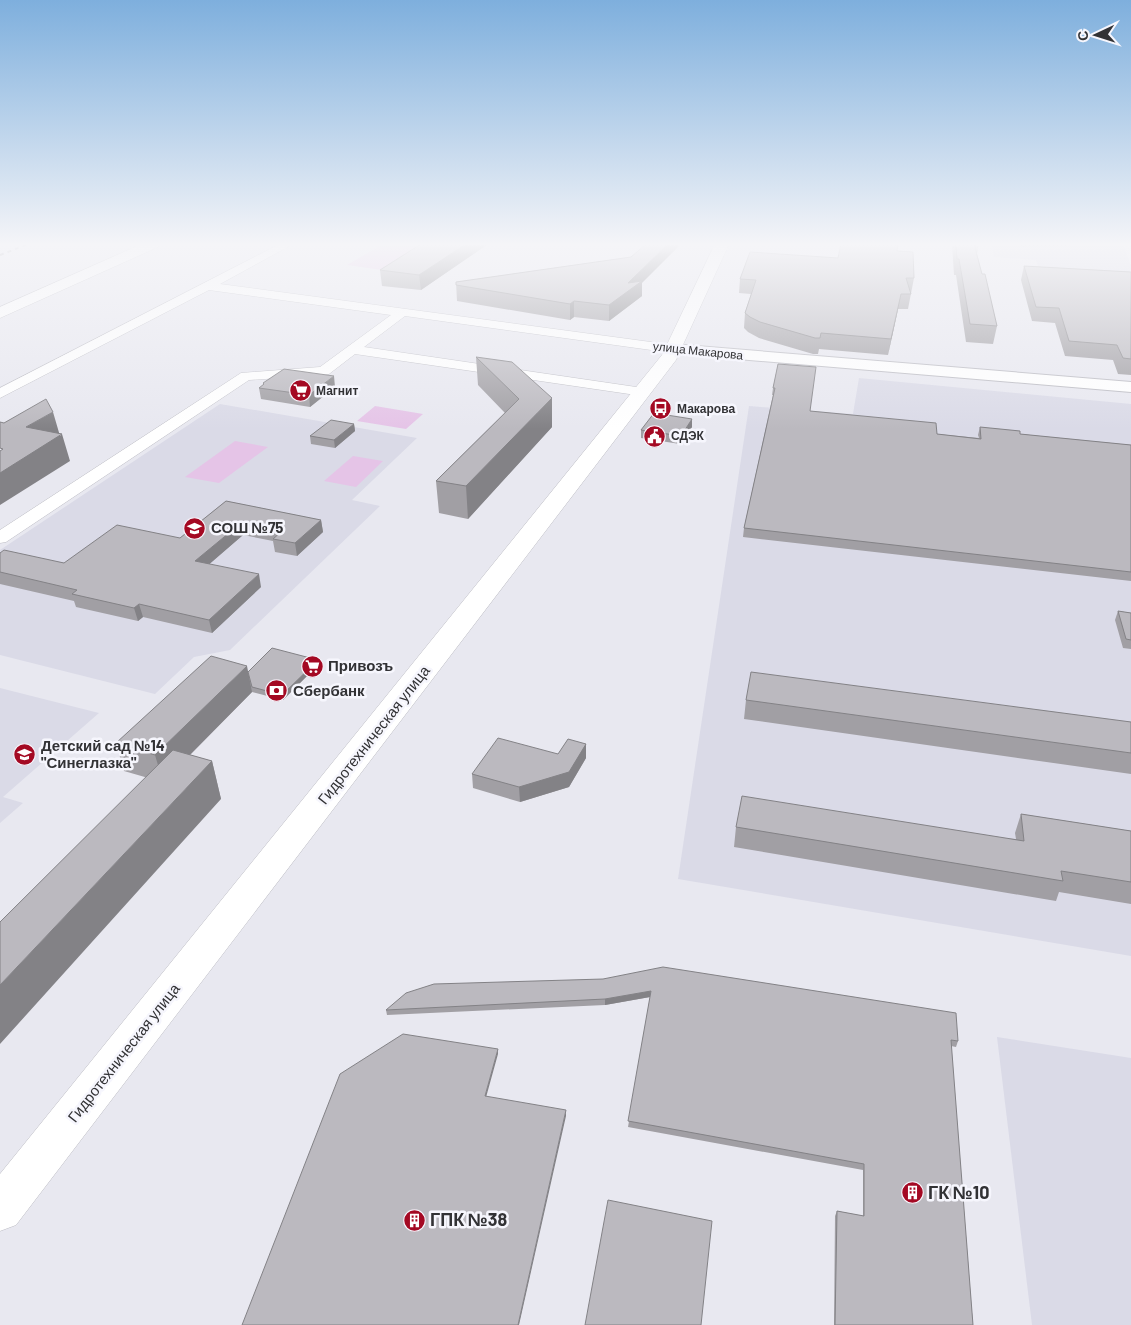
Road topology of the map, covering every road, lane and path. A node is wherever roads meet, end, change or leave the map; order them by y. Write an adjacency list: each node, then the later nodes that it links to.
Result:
1 (16, 306): 6 (main road)
2 (169, 306): 11 (street)
3 (357, 306): 5 (street, улица Макарова)
4 (688, 306): 8 (main road, Гидротехническая улица)
5 (404, 312): 7 (street); 8 (street, улица Макарова)
6 (0, 313)
7 (354, 350): 10 (street); 12 (street)
8 (664, 350): 9 (street); 10 (main road, Гидротехническая улица)
9 (1131, 387)
10 (643, 392): 13 (main road, Гидротехническая улица)
11 (0, 394)
12 (0, 538)
13 (0, 1209)

